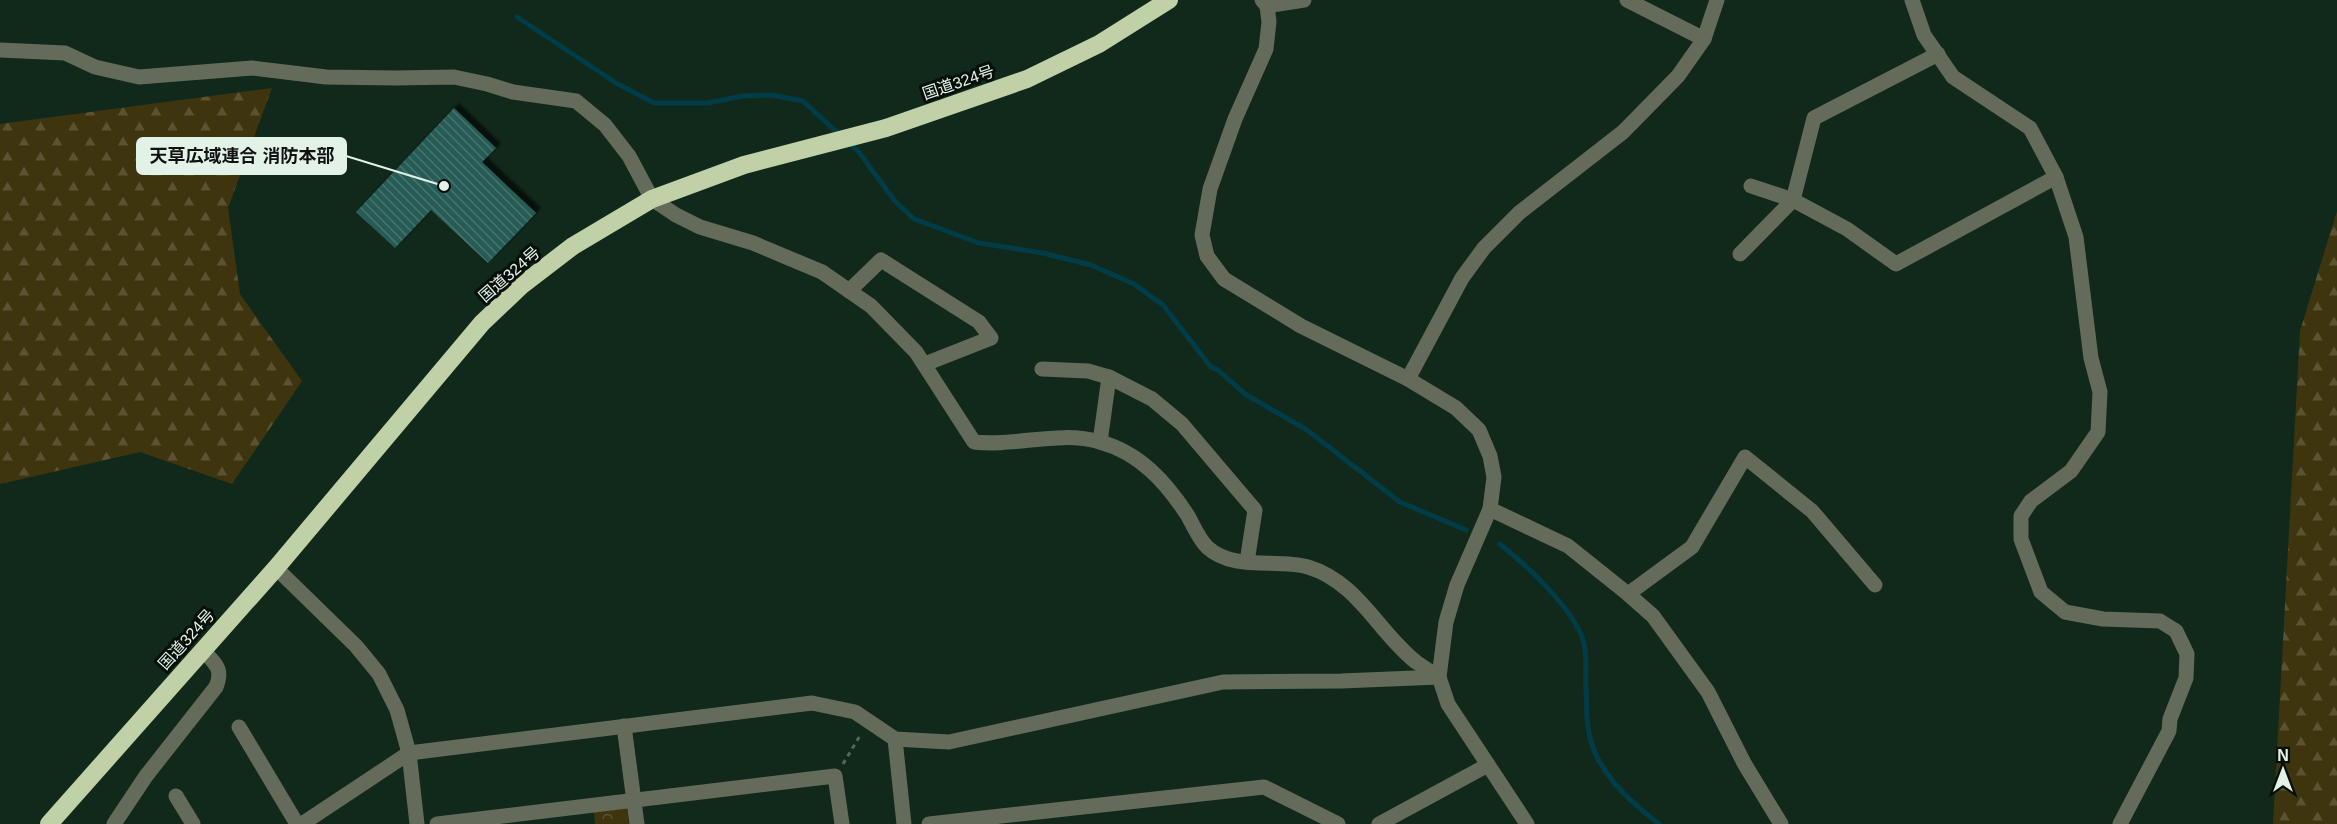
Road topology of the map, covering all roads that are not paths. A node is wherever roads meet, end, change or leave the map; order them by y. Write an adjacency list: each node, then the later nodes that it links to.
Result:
1 (1169, 0): 12 (highway, 国道324号)
2 (1304, 0): 6 (street)
3 (1627, 0): 7 (street)
4 (1717, 0): 7 (street)
5 (1912, 0): 9 (street)
6 (1265, 3): 19 (street)
7 (1704, 39): 19 (street)
8 (0, 50): 12 (street)
9 (1938, 54): 10 (street); 13 (street)
10 (2056, 177): 13 (street); 49 (street)
11 (1751, 186): 13 (street)
12 (652, 199): 15 (street); 23 (highway, 国道324号)
13 (1793, 200): 14 (street)
14 (1740, 254)
15 (849, 291): 16 (street); 16 (street)
16 (925, 364): 20 (street)
17 (1042, 369): 18 (street)
18 (1109, 377): 20 (street); 22 (street)
19 (1408, 379): 21 (street)
20 (1100, 442): 22 (street)
21 (1490, 509): 25 (street); 27 (street)
22 (1247, 562): 27 (street)
23 (276, 568): 26 (highway, 国道324号); 31 (street)
24 (1875, 585): 25 (street)
25 (1628, 594): 48 (street)
26 (202, 650): 36 (highway, 国道324号); 37 (street)
27 (1439, 676): 30 (street); 32 (street)
28 (624, 726): 30 (street); 31 (street); 34 (street)
29 (239, 727): 35 (street)
30 (895, 739): 43 (street)
31 (410, 753): 35 (street); 39 (street)
32 (1488, 765): 46 (street); 47 (street)
33 (176, 796): 38 (street)
34 (634, 800): 40 (street); 41 (street); 42 (street)
35 (304, 823)
36 (49, 824)
37 (114, 824)
38 (193, 824)
39 (417, 824)
40 (437, 824)
41 (637, 824)
42 (842, 824)
43 (904, 824)
44 (929, 824): 45 (street)
45 (1338, 824)
46 (1379, 824)
47 (1527, 824)
48 (1781, 824)
49 (2120, 824)

